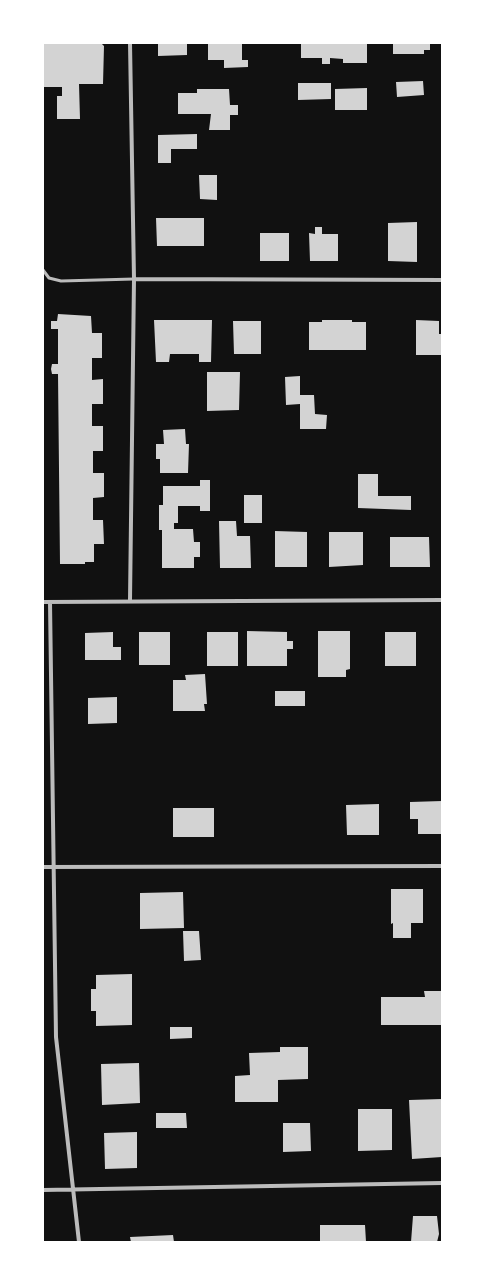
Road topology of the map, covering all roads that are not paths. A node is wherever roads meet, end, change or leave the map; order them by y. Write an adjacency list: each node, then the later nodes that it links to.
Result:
1 (130, 43): 3 (street)
2 (43, 270): 3 (lane)
3 (134, 279): 4 (street); 5 (street)
4 (442, 280)
5 (130, 600): 6 (street); 8 (street)
6 (442, 600)
7 (43, 602): 8 (street)
8 (50, 602): 11 (street)
9 (442, 866): 11 (street)
10 (43, 867): 11 (street)
11 (53, 867): 14 (street)
12 (442, 1182): 14 (street)
13 (43, 1190): 14 (street)
14 (73, 1190): 15 (street)
15 (79, 1242)

